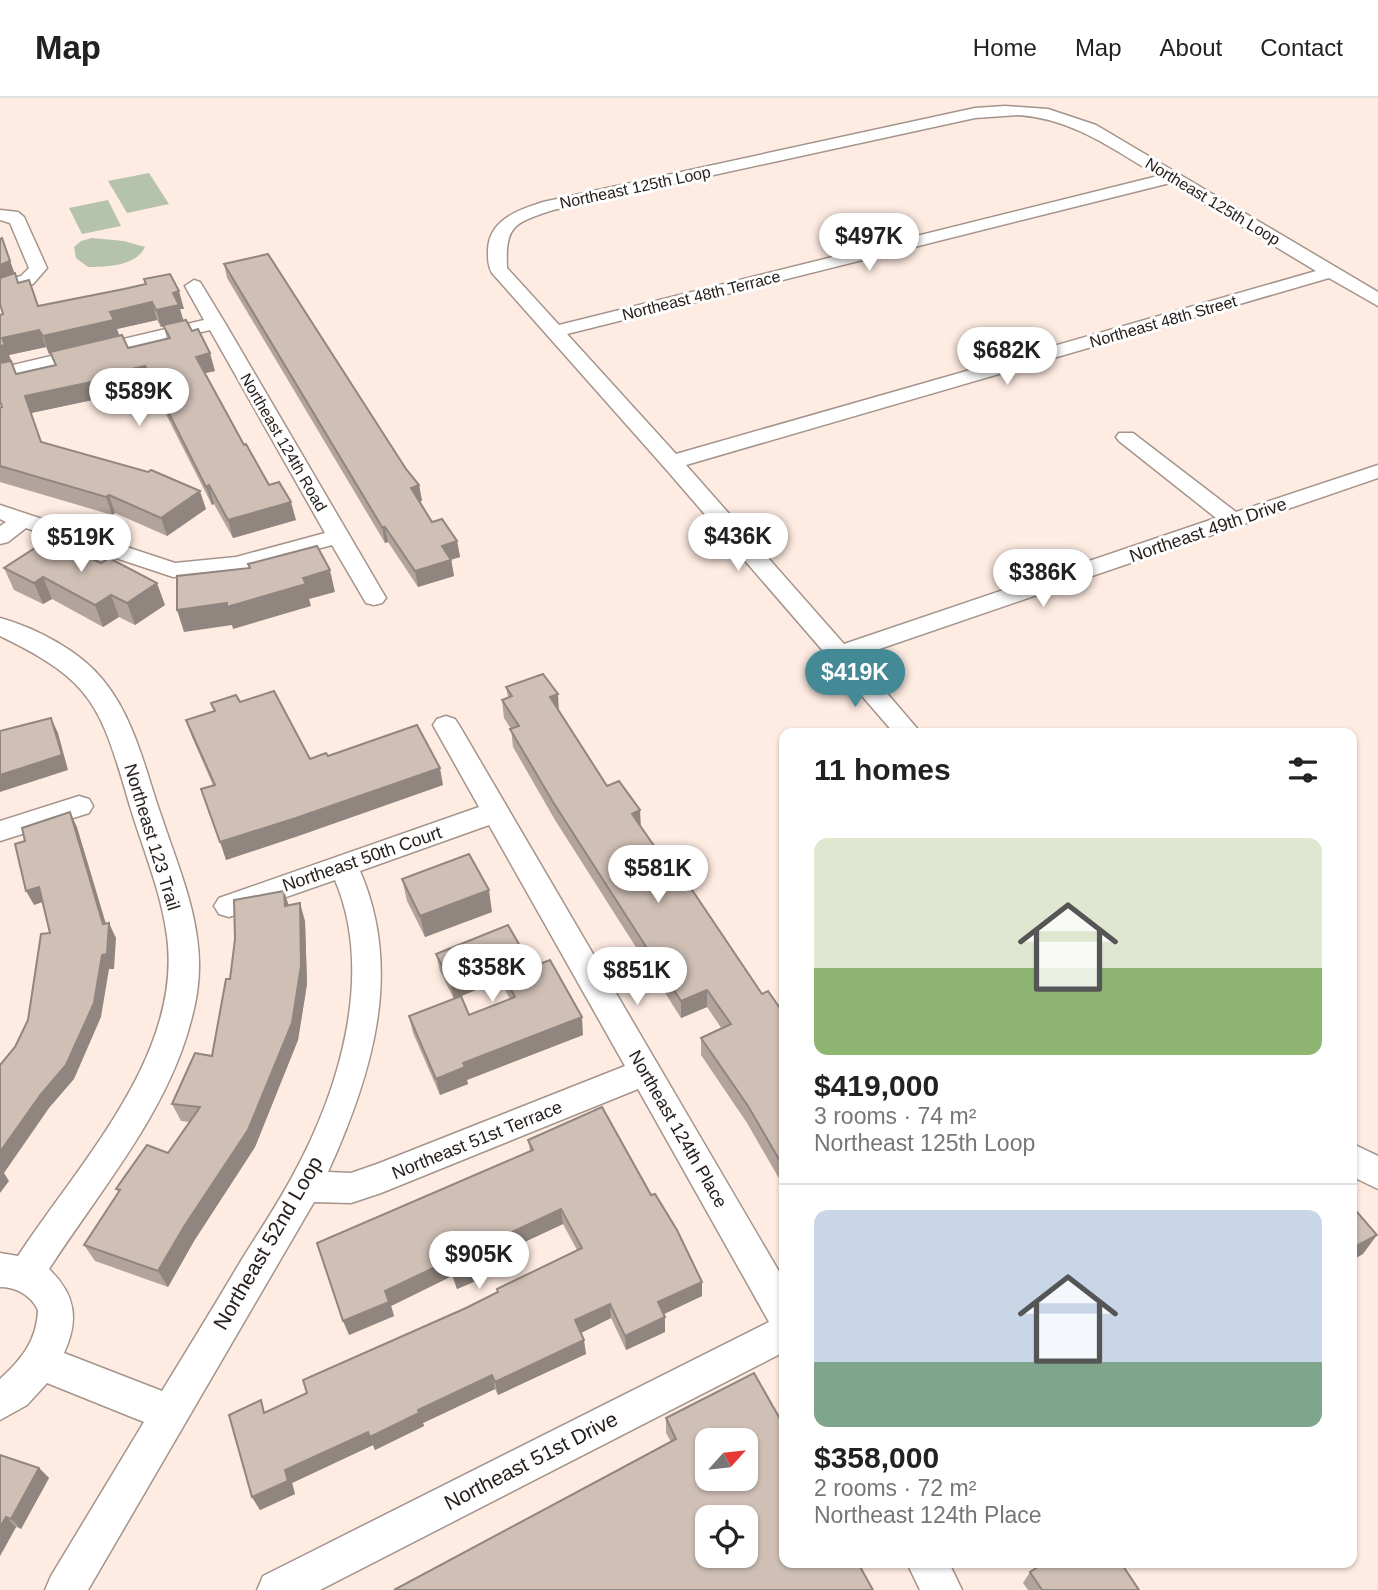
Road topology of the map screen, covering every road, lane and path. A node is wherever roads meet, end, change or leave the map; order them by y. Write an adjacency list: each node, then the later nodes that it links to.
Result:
1 (1172, 177): 3 (street, Northeast 125th Loop); 8 (street, Northeast 48th Terrace); 8 (street, Northeast 125th Loop)
2 (0, 215): 5 (street)
3 (1331, 272): 6 (street, Northeast 125th Loop); 11 (street, Northeast 48th Street)
4 (194, 286): 7 (street, Northeast 124th Road)
5 (0, 288)
6 (1378, 300)
7 (216, 323): 9 (street); 16 (street, Northeast 124th Road)
8 (556, 331): 11 (street, Northeast 125th Loop)
9 (0, 374)
10 (1126, 437): 15 (street)
11 (672, 462): 20 (street, Northeast 125th Loop)
12 (1378, 471): 15 (street, Northeast 49th Drive)
13 (0, 512): 14 (street)
14 (23, 520): 16 (street); 17 (street)
15 (1235, 522): 20 (street, Northeast 49th Drive)
16 (338, 536): 18 (street, Northeast 124th Road)
17 (0, 537)
18 (374, 598)
19 (0, 626): 32 (street, Northeast 123 Trail)
20 (838, 654): 22 (street, Northeast 125th Loop)
21 (446, 725): 24 (street, Northeast 124th Place)
22 (904, 728)
23 (79, 806): 25 (street)
24 (496, 812): 26 (street, Northeast 50th Court); 28 (street, Northeast 124th Place)
25 (0, 831)
26 (344, 866): 27 (street, Northeast 50th Court); 31 (street, Northeast 52nd Loop)
27 (229, 906)
28 (645, 1072): 31 (street, Northeast 51st Terrace); 33 (street, Northeast 124th Place)
29 (1357, 1162): 30 (street)
30 (1378, 1174)
31 (305, 1186): 37 (street, Northeast 52nd Loop)
32 (13, 1272): 35 (street)
33 (779, 1305)
34 (779, 1336): 40 (street, Northeast 51st Drive)
35 (42, 1363): 36 (street); 37 (street)
36 (0, 1401)
37 (169, 1413): 39 (street, Northeast 52nd Loop)
38 (930, 1568): 41 (street)
39 (65, 1590)
40 (277, 1590)
41 (943, 1590)

